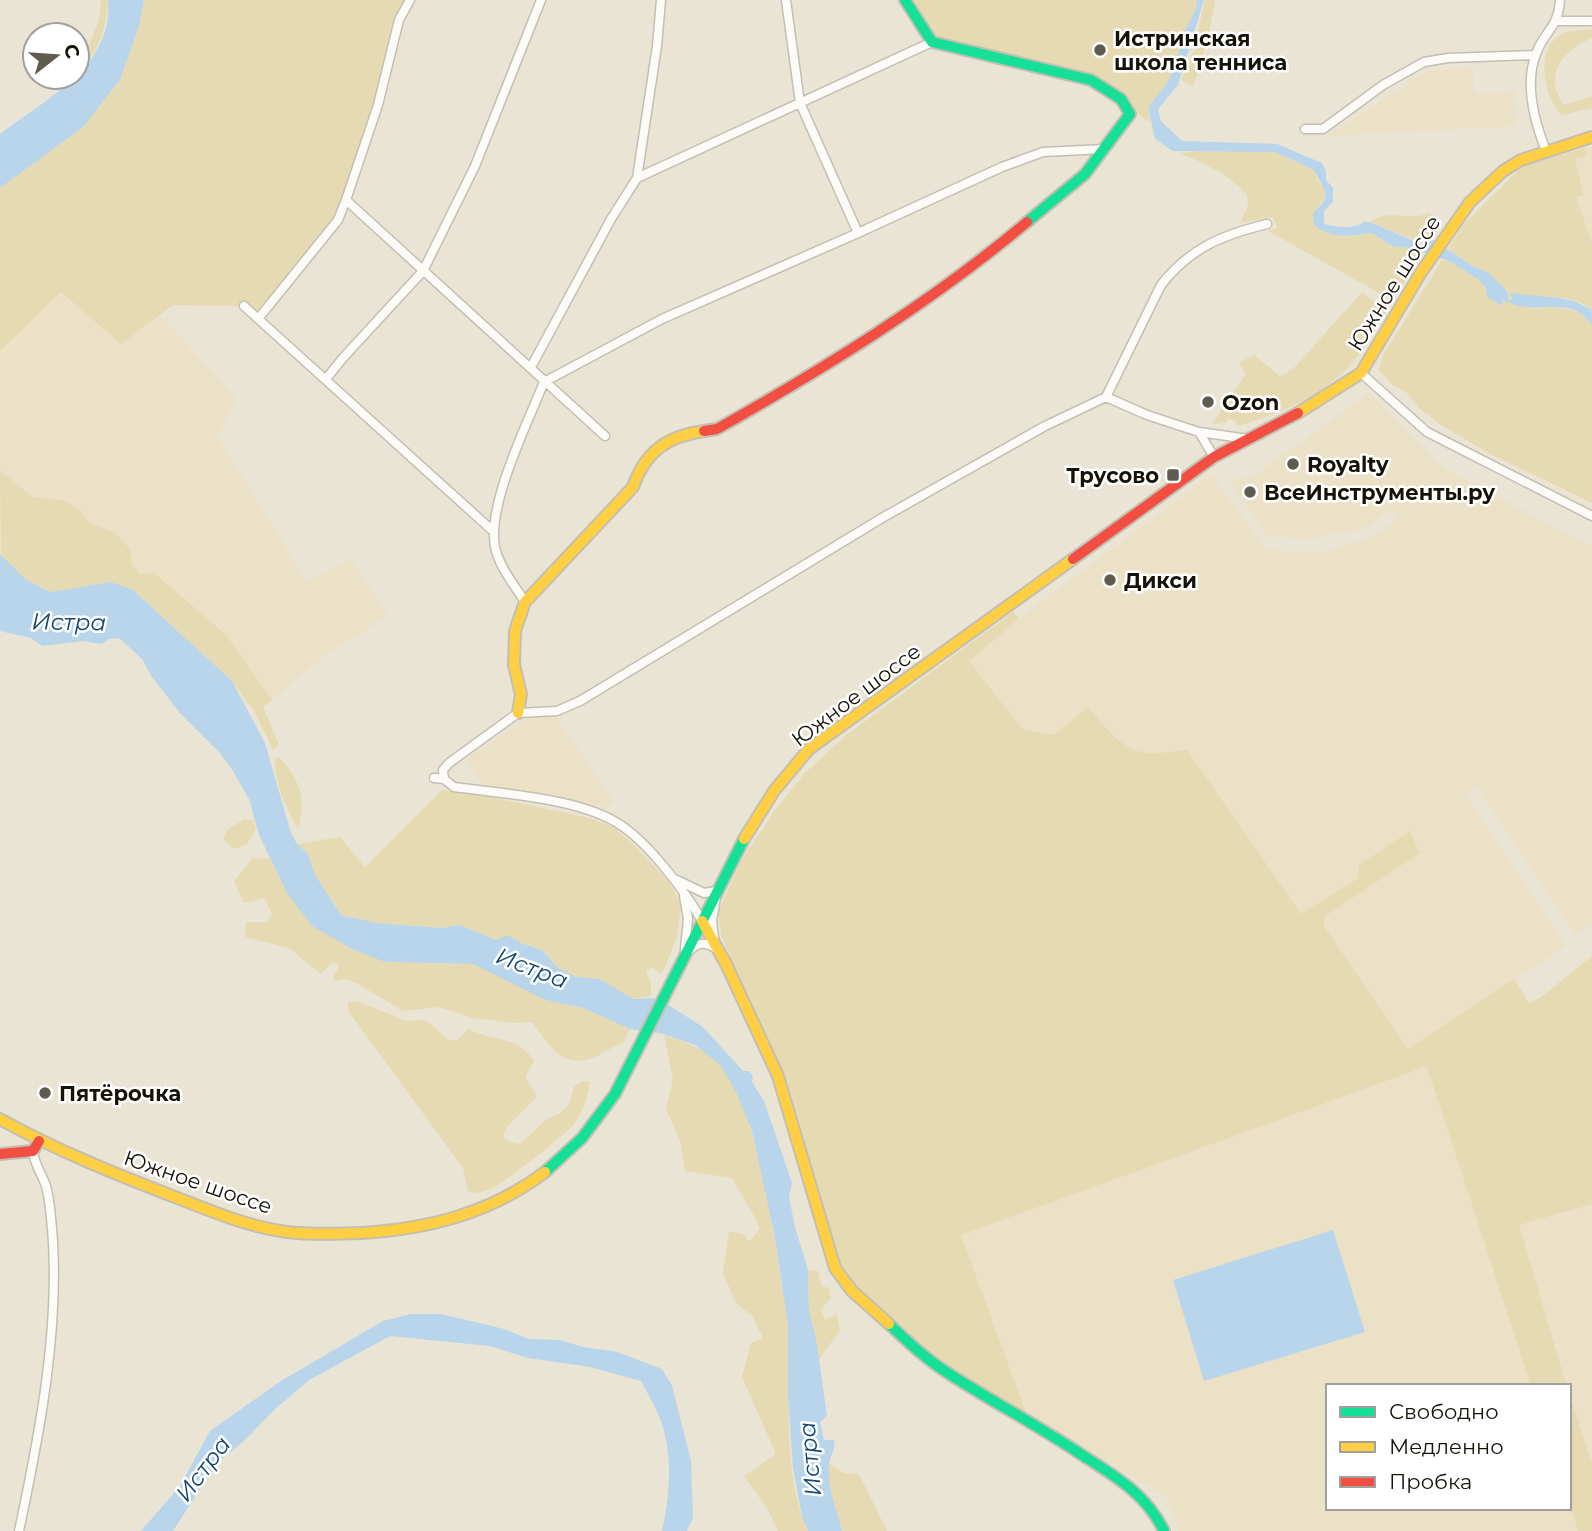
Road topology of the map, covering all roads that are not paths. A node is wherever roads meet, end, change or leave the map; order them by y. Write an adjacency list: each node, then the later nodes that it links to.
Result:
1 (410, 0): 17 (street)
2 (541, 0): 20 (street)
3 (661, 0): 16 (street)
4 (786, 0): 11 (street)
5 (905, 0): 9 (main road)
6 (1560, 0): 7 (street)
7 (1557, 21): 8 (street); 10 (street)
8 (1592, 21)
9 (932, 42): 11 (street); 14 (main road)
10 (1535, 55): 12 (street); 15 (street)
11 (800, 103): 16 (street); 19 (street)
12 (1305, 129)
13 (1592, 137): 15 (main road, Южное шоссе)
14 (1105, 149): 19 (street); 34 (main road)
15 (1546, 151): 24 (main road, Южное шоссе)
16 (637, 178): 23 (street)
17 (346, 200): 20 (street); 22 (street)
18 (1267, 224): 27 (street)
19 (858, 233): 26 (street)
20 (423, 271): 23 (street); 25 (street)
21 (244, 306): 22 (street)
22 (258, 319): 25 (street)
23 (531, 367): 26 (street)
24 (1361, 373): 30 (main road, Южное шоссе); 32 (street)
25 (326, 379): 33 (street)
26 (544, 382): 29 (street); 33 (street)
27 (1106, 397): 28 (street); 35 (street)
28 (1199, 432): 30 (street); 31 (street)
29 (605, 436)
30 (1248, 439): 31 (main road, Южное шоссе)
31 (1214, 457): 39 (main road, Южное шоссе)
32 (1592, 516)
33 (494, 532): 34 (street)
34 (525, 602): 35 (main road)
35 (518, 713): 37 (street)
36 (434, 778): 37 (street)
37 (444, 779): 38 (street)
38 (672, 878): 39 (street); 40 (street); 42 (street)
39 (717, 891): 40 (main road, Южное шоссе); 41 (street)
40 (702, 920): 41 (main road); 42 (main road, Южное шоссе)
41 (715, 948): 42 (street); 48 (main road)
42 (683, 959): 44 (main road, Южное шоссе)
43 (0, 1119): 44 (main road, Южное шоссе)
44 (39, 1141): 45 (main road)
45 (33, 1151): 46 (main road); 47 (street)
46 (0, 1154)
47 (19, 1531)
48 (1164, 1531)

